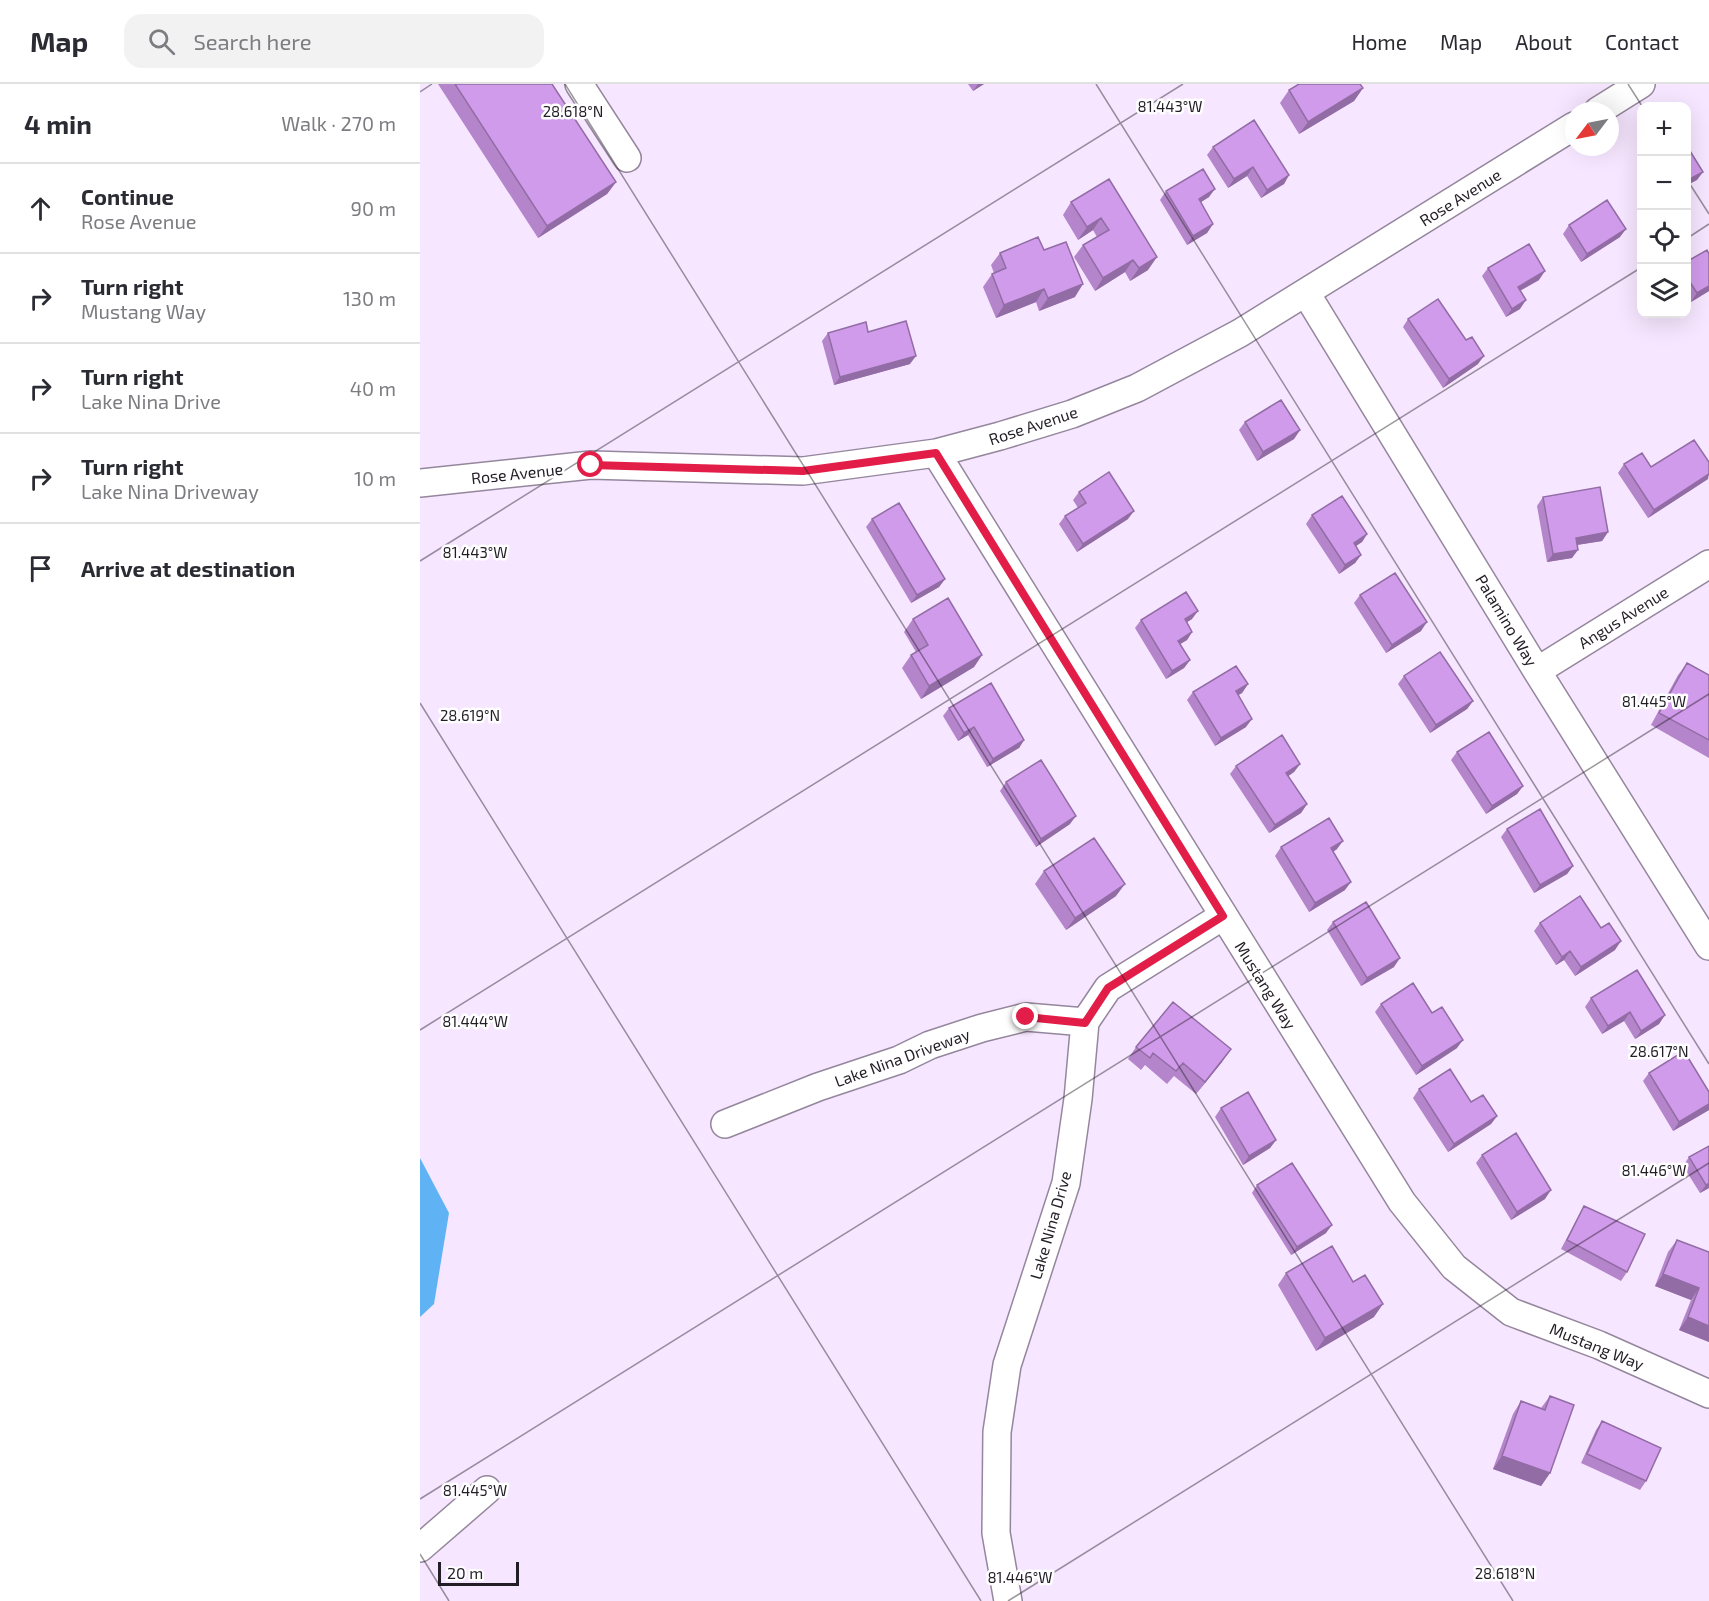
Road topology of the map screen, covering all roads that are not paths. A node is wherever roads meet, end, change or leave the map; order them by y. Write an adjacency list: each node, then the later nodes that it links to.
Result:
1 (579, 84): 5 (street)
2 (1641, 84): 3 (street)
3 (1612, 102)
4 (1565, 132): 6 (street, Rose Avenue)
5 (627, 158)
6 (1306, 293): 7 (street, Rose Avenue); 10 (street, Palamino Way)
7 (936, 453): 8 (street, Rose Avenue); 11 (street, Mustang Way)
8 (420, 483)
9 (1709, 564): 10 (street, Angus Avenue)
10 (1537, 670): 12 (street, Palamino Way)
11 (1223, 916): 13 (street, Lake Nina Drive); 15 (street, Mustang Way)
12 (1709, 946)
13 (1085, 1023): 14 (street, Lake Nina Driveway); 18 (street, Lake Nina Drive)
14 (725, 1124)
15 (1709, 1394)
16 (487, 1490): 17 (street)
17 (420, 1548)
18 (1008, 1601)

